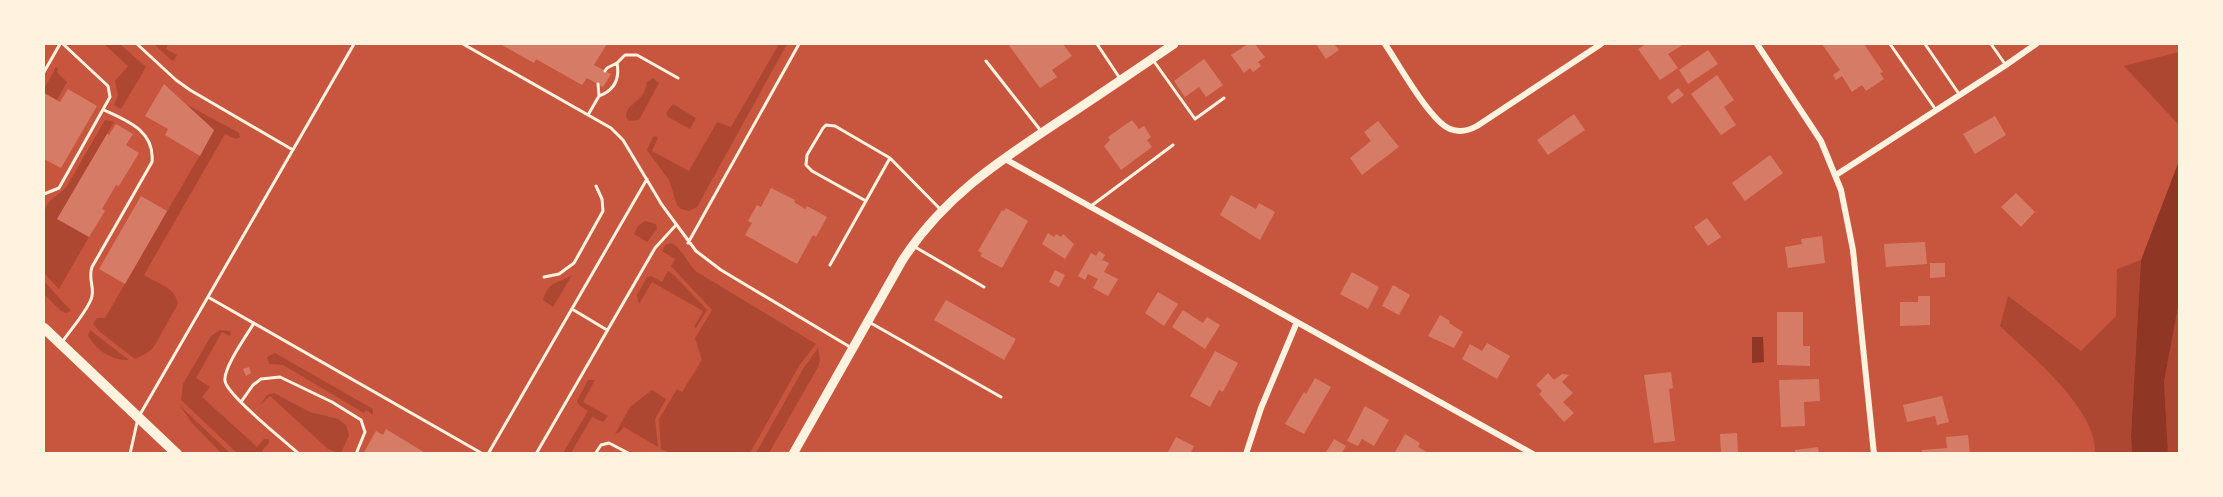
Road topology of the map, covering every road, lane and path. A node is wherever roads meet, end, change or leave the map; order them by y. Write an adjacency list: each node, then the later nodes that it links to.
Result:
1 (61, 44): 20 (lane); 27 (lane)
2 (138, 44): 32 (lane)
3 (354, 44): 32 (lane)
4 (464, 44): 29 (lane)
5 (799, 44): 43 (lane)
6 (1097, 44): 22 (lane)
7 (1174, 44): 15 (main road)
8 (1385, 44): 9 (street)
9 (1601, 44)
10 (1757, 44): 35 (street)
11 (1890, 44): 28 (lane)
12 (1925, 44): 24 (lane)
13 (1991, 44): 18 (lane)
14 (2036, 44): 18 (street)
15 (1152, 58): 22 (main road); 26 (lane)
16 (986, 61): 30 (lane)
17 (617, 63): 19 (lane); 21 (lane); 25 (lane)
18 (2006, 65): 24 (street)
19 (605, 71)
20 (44, 72)
21 (678, 78)
22 (1121, 80): 30 (main road)
23 (598, 84): 25 (lane)
24 (1960, 94): 28 (street)
25 (599, 96): 29 (lane)
26 (1224, 98)
27 (104, 110): 38 (lane); 55 (lane)
28 (1936, 110): 35 (street)
29 (588, 115): 36 (lane)
30 (1042, 133): 34 (main road)
31 (1173, 145): 40 (lane)
32 (292, 150): 48 (lane)
33 (890, 158): 39 (lane); 39 (lane); 41 (lane)
34 (1005, 159): 40 (street); 41 (main road)
35 (1836, 175): 72 (street)
36 (647, 179): 42 (lane); 49 (lane)
37 (596, 186): 46 (lane)
38 (44, 194)
39 (866, 201): 45 (lane)
40 (1091, 206): 51 (street)
41 (940, 210): 44 (main road)
42 (676, 225): 43 (lane); 54 (lane)
43 (688, 243): 56 (lane)
44 (912, 245): 47 (lane); 50 (main road)
45 (831, 265)
46 (544, 277)
47 (984, 287)
48 (208, 297): 52 (lane); 59 (lane)
49 (572, 309): 54 (lane); 65 (lane)
50 (867, 321): 56 (main road); 57 (lane)
51 (1298, 322): 70 (street); 71 (street)
52 (254, 323): 58 (lane); 64 (lane)
53 (44, 330): 55 (main road)
54 (608, 330): 66 (lane)
55 (60, 345): 59 (main road)
56 (852, 348): 69 (main road)
57 (1000, 397)
58 (241, 402): 62 (lane); 63 (lane)
59 (138, 418): 60 (lane); 61 (main road)
60 (130, 453)
61 (177, 453)
62 (299, 453)
63 (356, 453)
64 (483, 453)
65 (488, 453)
66 (536, 453)
67 (595, 453): 68 (lane)
68 (630, 453)
69 (793, 453)
70 (1246, 453)
71 (1533, 453)
72 (1874, 453)

